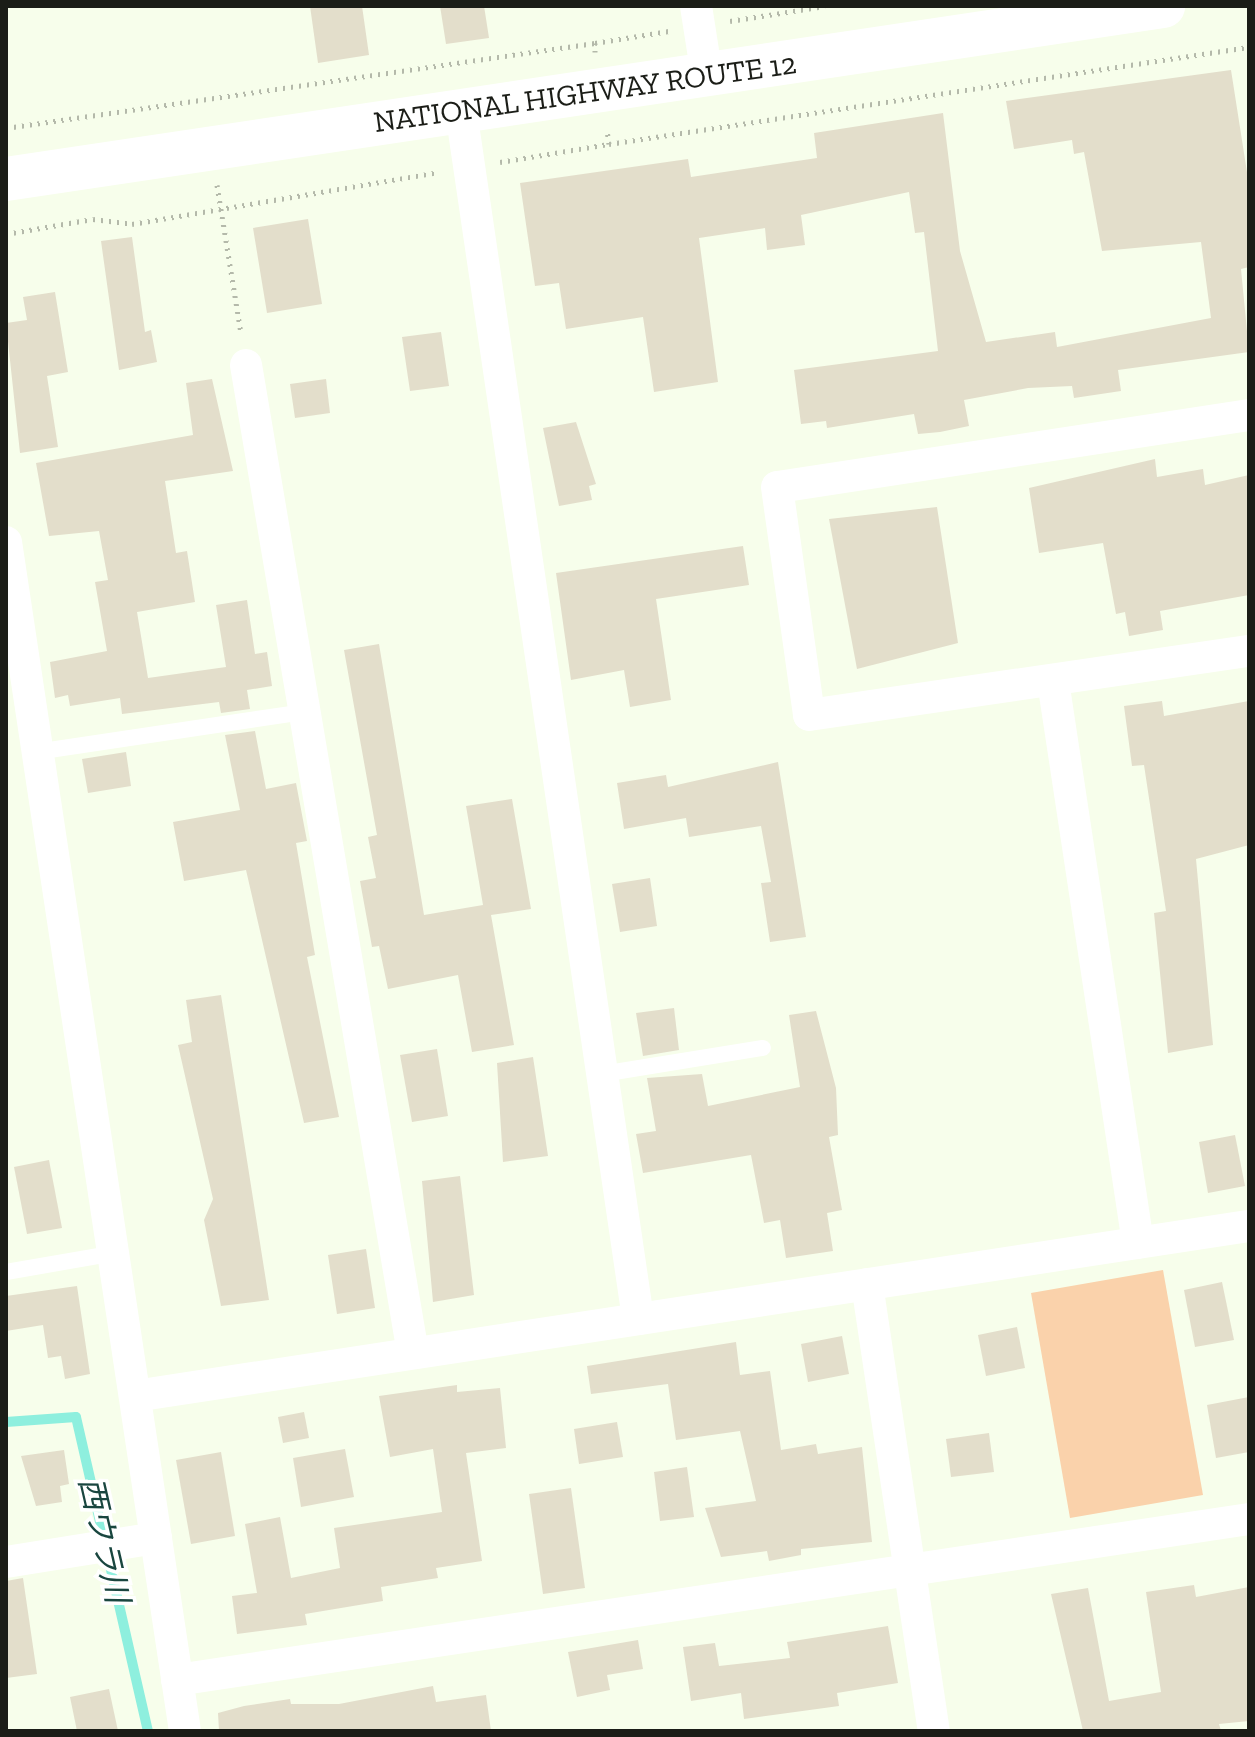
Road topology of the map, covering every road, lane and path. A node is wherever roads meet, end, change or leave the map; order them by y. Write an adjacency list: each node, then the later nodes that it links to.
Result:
1 (696, 6): 5 (street)
2 (1163, 6): 3 (highway, NATIONAL HIGHWAY ROUTE 12)
3 (1120, 9): 5 (highway, NATIONAL HIGHWAY ROUTE 12)
4 (1249, 47): 9 (path)
5 (707, 76): 6 (highway, NATIONAL HIGHWAY ROUTE 12)
6 (600, 91): 7 (highway, NATIONAL HIGHWAY ROUTE 12); 8 (path); 9 (path)
7 (461, 111): 10 (highway, NATIONAL HIGHWAY ROUTE 12); 11 (street)
8 (6, 128)
9 (609, 144): 11 (path)
10 (211, 148): 12 (highway, NATIONAL HIGHWAY ROUTE 12); 13 (path)
11 (469, 167): 13 (path); 23 (street)
12 (6, 179)
13 (221, 209): 14 (path); 15 (path)
14 (6, 234)
15 (246, 365): 20 (street)
16 (1249, 415): 19 (street)
17 (6, 542): 21 (street)
18 (1249, 651): 19 (street)
19 (1053, 681): 25 (street)
20 (305, 712): 21 (lane); 30 (street)
21 (36, 752): 26 (street)
22 (763, 1048): 23 (lane)
23 (602, 1074): 29 (street)
24 (1249, 1226): 25 (street)
25 (1138, 1243): 28 (street)
26 (110, 1254): 27 (lane); 31 (street)
27 (6, 1272)
28 (867, 1284): 29 (street); 35 (street)
29 (638, 1319): 30 (street)
30 (413, 1353): 31 (street)
31 (135, 1396): 33 (street)
32 (1249, 1519): 35 (street)
33 (156, 1538): 34 (street); 36 (street)
34 (6, 1562)
35 (910, 1573): 36 (street); 38 (street)
36 (177, 1680): 37 (street)
37 (185, 1731)
38 (934, 1731)

